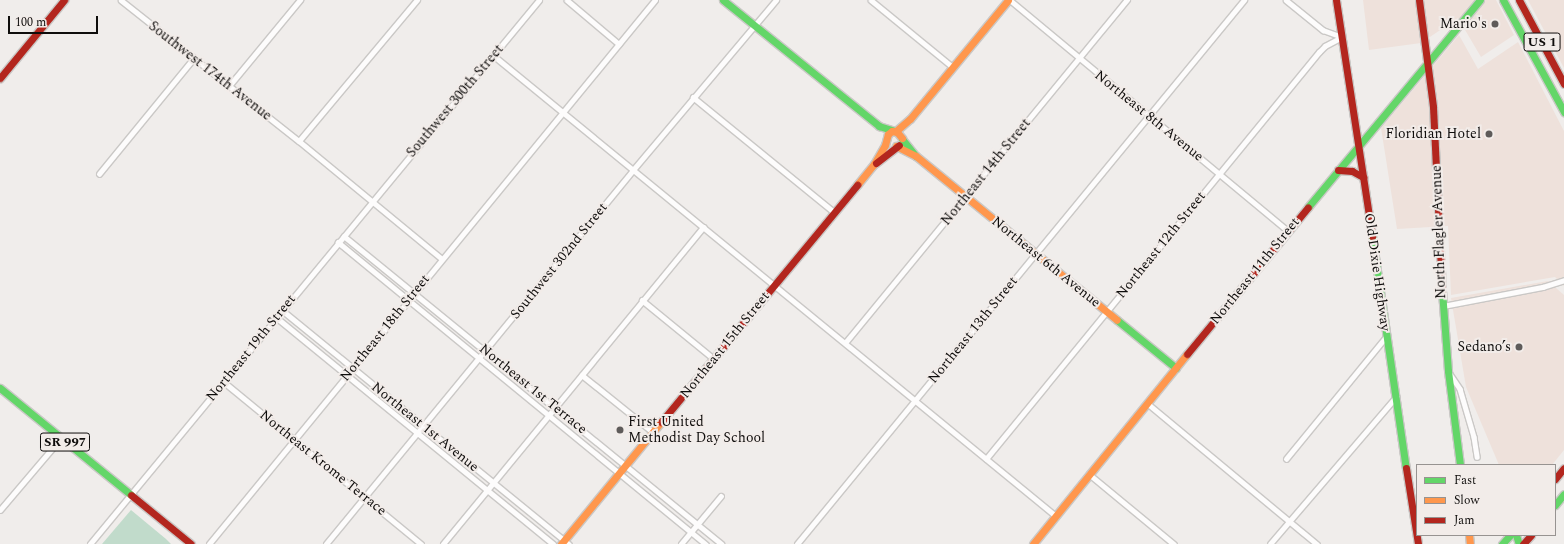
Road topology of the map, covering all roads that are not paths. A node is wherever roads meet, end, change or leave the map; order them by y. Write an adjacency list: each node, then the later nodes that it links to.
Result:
1 (64, 0): 28 (main road)
2 (121, 0): 24 (street, Southwest 174th Avenue)
3 (300, 0): 30 (street)
4 (417, 0): 42 (street)
5 (539, 0): 23 (street, Southwest 300th Street)
6 (567, 0): 22 (street)
7 (655, 0): 22 (street, Northeast 18th Street)
8 (723, 0): 20 (main road)
9 (776, 0): 20 (street, Southwest 302nd Street)
10 (871, 0): 27 (street)
11 (1009, 0): 25 (street, Northeast 8th Avenue); 27 (main road)
12 (1127, 0): 25 (street, Northeast 14th Street)
13 (1244, 0): 36 (street, Northeast 13th Street)
14 (1286, 0): 21 (street)
15 (1336, 0): 21 (main road, Old Dixie Highway)
16 (1419, 0): 26 (main road, North Flagler Avenue)
17 (1480, 0): 26 (main road, Northeast 11th Street)
18 (1503, 0): 33 (main road, US 1)
19 (1519, 0): 29 (main road, US 1)
20 (754, 26): 32 (street, Southwest 302nd Street); 38 (main road)
21 (1342, 37): 44 (main road, Old Dixie Highway); 50 (street, Northeast 12th Street)
22 (619, 44): 35 (street, Northeast 18th Street)
23 (493, 55): 35 (street); 53 (street, Southwest 300th Street)
24 (194, 58): 30 (street, Southwest 174th Avenue); 49 (street)
25 (1079, 58): 36 (street, Northeast 8th Avenue); 52 (street, Northeast 14th Street)
26 (1428, 62): 44 (main road, Northeast 11th Street); 66 (main road, North Flagler Avenue)
27 (953, 67): 37 (main road)
28 (0, 78)
29 (1564, 84)
30 (229, 86): 42 (street, Southwest 174th Avenue)
31 (1564, 96): 33 (main road)
32 (693, 98): 47 (street, Southwest 302nd Street); 54 (street)
33 (1557, 99): 34 (main road, US 1)
34 (1564, 112)
35 (562, 113): 47 (street); 60 (street, Northeast 18th Street)
36 (1149, 116): 50 (street, Northeast 8th Avenue); 59 (street, Northeast 13th Street)
37 (910, 119): 39 (main road); 40 (main road)
38 (879, 126): 39 (main road); 41 (main road)
39 (895, 131): 40 (main road); 41 (main road)
40 (902, 139): 43 (main road); 45 (main road, Northeast 6th Avenue)
41 (886, 140): 43 (main road); 46 (main road, Northeast 15th Street)
42 (299, 141): 53 (street, Southwest 174th Avenue)
43 (896, 146): 45 (main road, Northeast 6th Avenue); 46 (main road, Northeast 15th Street)
44 (1358, 146): 48 (main road, Northeast 11th Street); 51 (main road, Old Dixie Highway)
45 (916, 156): 52 (main road, Northeast 6th Avenue)
46 (874, 164): 54 (main road, Northeast 15th Street)
47 (633, 170): 55 (street); 72 (street, Southwest 302nd Street)
48 (1338, 170): 51 (main road); 56 (main road, Northeast 11th Street)
49 (98, 174)
50 (1219, 174): 56 (street, Northeast 8th Avenue); 68 (street, Northeast 12th Street)
51 (1363, 177): 70 (main road, Old Dixie Highway)
52 (966, 197): 59 (main road, Northeast 6th Avenue); 71 (street, Northeast 14th Street)
53 (372, 202): 57 (street, Northeast 19th Street); 60 (street, Southwest 174th Avenue)
54 (834, 212): 62 (main road, Northeast 15th Street)
55 (703, 227): 62 (street); 65 (street)
56 (1288, 231): 76 (main road, Northeast 11th Street)
57 (344, 236): 58 (street, Northeast 19th Street); 63 (street, Northeast 1st Terrace)
58 (338, 242): 64 (street, Northeast 1st Terrace); 67 (street, Northeast 19th Street)
59 (1036, 254): 68 (main road, Northeast 6th Avenue); 83 (street, Northeast 13th Street)
60 (442, 259): 63 (street, Northeast 18th Street)
61 (1564, 280): 66 (street)
62 (774, 286): 71 (street); 74 (main road, Northeast 15th Street)
63 (414, 293): 64 (street, Northeast 18th Street); 72 (street, Northeast 1st Terrace)
64 (408, 300): 73 (street, Northeast 1st Terrace); 75 (street, Northeast 18th Street)
65 (642, 300): 74 (street); 79 (street)
66 (1442, 306): 77 (main road, North Flagler Avenue)
67 (282, 310): 69 (street, Northeast 19th Street); 75 (street, Northeast 1st Avenue)
68 (1107, 311): 76 (main road, Northeast 6th Avenue); 93 (street, Northeast 12th Street)
69 (276, 317): 78 (street, Northeast 1st Avenue); 80 (street, Northeast 19th Street)
70 (1386, 336): 82 (main road, Old Dixie Highway); 94 (street)
71 (845, 343): 83 (street)
72 (485, 351): 73 (street, Southwest 302nd Street); 85 (street, Northeast 1st Terrace)
73 (479, 358): 86 (street, Northeast 1st Terrace); 87 (street, Southwest 302nd Street)
74 (714, 358): 88 (main road, Northeast 15th Street)
75 (353, 368): 78 (street, Northeast 18th Street); 87 (street, Northeast 1st Avenue)
76 (1176, 368): 84 (main road, Northeast 11th Street)
77 (1448, 370): 92 (street); 95 (main road, North Flagler Avenue)
78 (347, 375): 89 (street, Northeast 1st Avenue); 91 (street, Northeast 18th Street)
79 (582, 375): 85 (street); 88 (street)
80 (224, 382): 91 (street, Northeast Krome Terrace); 104 (street, Northeast 19th Street)
81 (0, 388): 90 (main road, SR 997)
82 (1396, 396): 110 (street); 112 (main road, Old Dixie Highway)
83 (915, 401): 93 (street); 127 (street, Northeast 13th Street)
84 (1147, 403): 99 (main road, Northeast 11th Street); 110 (street)
85 (555, 407): 86 (street); 96 (street, Northeast 1st Terrace)
86 (549, 415): 98 (street, Northeast 1st Terrace); 101 (street)
87 (423, 425): 89 (street, Southwest 302nd Street); 101 (street, Northeast 1st Avenue)
88 (653, 432): 96 (main road, Northeast 15th Street)
89 (417, 433): 102 (street, Northeast 1st Avenue); 106 (street, Southwest 302nd Street)
90 (61, 438): 104 (main road, SR 997); 108 (street)
91 (294, 439): 106 (street, Northeast Krome Terrace); 119 (street, Northeast 18th Street)
92 (1477, 457)
93 (986, 459): 109 (street)
94 (1286, 459)
95 (1460, 464)
96 (626, 465): 98 (main road, Northeast 15th Street); 111 (street, Northeast 1st Terrace)
97 (1564, 468): 100 (main road)
98 (620, 473): 113 (street, Northeast 1st Terrace); 116 (main road, Northeast 15th Street)
99 (1090, 474): 109 (main road, Northeast 11th Street); 129 (street)
100 (1556, 478)
101 (494, 483): 102 (street); 116 (street, Northeast 1st Avenue)
102 (487, 490): 122 (street); 123 (street, Northeast 1st Avenue)
103 (1564, 494): 107 (main road)
104 (131, 495): 117 (street, Northeast 19th Street); 118 (main road, SR 997)
105 (721, 496): 111 (street)
106 (364, 497): 120 (street, Southwest 302nd Street); 121 (street, Northeast Krome Terrace)
107 (1556, 504)
108 (0, 510)
109 (1056, 516): 128 (main road, Northeast 11th Street)
110 (1289, 521): 130 (street); 131 (street)
111 (697, 524): 113 (street); 126 (street, Northeast 1st Terrace)
112 (1416, 531)
113 (691, 532): 124 (street); 125 (street, Northeast 1st Terrace)
114 (1509, 536): 132 (main road)
115 (1530, 536): 133 (main road)
116 (565, 543)
117 (90, 544)
118 (191, 544)
119 (209, 544)
120 (326, 544)
121 (421, 544)
122 (443, 544)
123 (553, 544)
124 (681, 544)
125 (706, 544)
126 (721, 544)
127 (797, 544)
128 (1033, 544)
129 (1174, 544)
130 (1270, 544)
131 (1317, 544)
132 (1502, 544)
133 (1523, 544)

